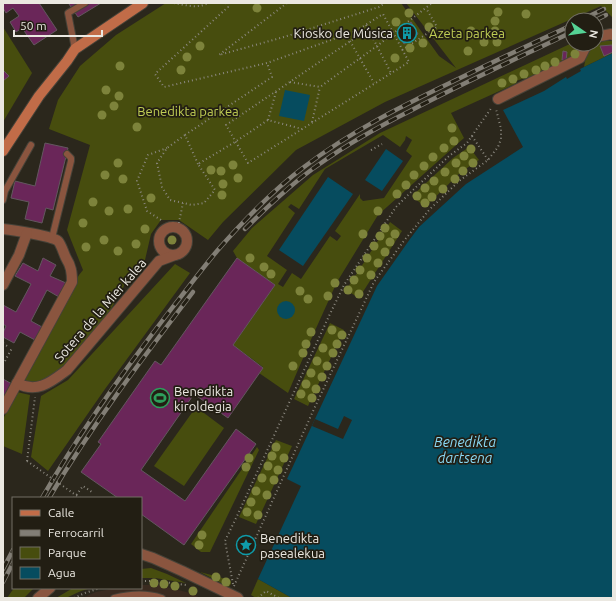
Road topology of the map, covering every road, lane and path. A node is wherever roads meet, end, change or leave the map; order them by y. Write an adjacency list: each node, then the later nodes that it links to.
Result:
1 (86, 3): 15 (lane)
2 (143, 3): 15 (street)
3 (174, 3): 4 (path)
4 (208, 3)
5 (226, 3): 19 (path)
6 (287, 3): 7 (path)
7 (385, 3)
8 (432, 3): 9 (path)
9 (426, 8): 12 (path); 16 (path)
10 (366, 25): 11 (path); 12 (path); 14 (path)
11 (356, 31): 13 (path); 19 (path)
12 (394, 33): 14 (path); 16 (path)
13 (350, 41): 18 (path); 21 (path)
14 (377, 46): 18 (path); 20 (path)
15 (75, 49): 36 (street)
16 (402, 50): 20 (path)
17 (583, 52): 25 (street)
18 (360, 58): 22 (path); 23 (path)
19 (267, 64): 29 (path)
20 (391, 73): 22 (path)
21 (290, 82): 23 (path); 24 (path)
22 (374, 83): 27 (path)
23 (320, 87): 27 (path)
24 (276, 91): 26 (path); 31 (path)
25 (497, 101): 30 (path); 38 (path)
26 (268, 120): 28 (path); 31 (path)
27 (312, 122): 28 (path)
28 (302, 129): 31 (path)
29 (185, 135): 34 (path); 39 (path)
30 (472, 136): 38 (path); 38 (path)
31 (235, 142): 39 (path)
32 (382, 144): 35 (path)
33 (31, 146): 40 (lane)
34 (167, 148): 41 (path); 42 (path)
35 (371, 150)
36 (3, 152)
37 (66, 154): 46 (lane)
38 (488, 160)
39 (198, 164): 41 (path)
40 (3, 200)
41 (183, 203): 43 (path)
42 (160, 220)
43 (178, 227): 47 (street); 48 (street)
44 (3, 228): 45 (street)
45 (27, 233): 46 (street); 50 (street)
46 (52, 238): 55 (street, Sotera de la Mier kalea)
47 (160, 246): 48 (street); 49 (street, Sotera de la Mier kalea)
48 (175, 255): 49 (street, Sotera de la Mier kalea)
49 (159, 261): 56 (street, Sotera de la Mier kalea)
50 (3, 285)
51 (3, 343): 52 (path)
52 (7, 346)
53 (12, 348): 54 (path)
54 (5, 361)
55 (17, 383): 56 (street); 57 (street, Sotera de la Mier kalea)
56 (36, 387): 60 (path, bridge)
57 (3, 409)
58 (92, 492): 59 (path)
59 (75, 497)
60 (79, 497)
61 (142, 554): 70 (street)
62 (142, 581): 63 (path)
63 (189, 586)
64 (49, 589): 66 (street)
65 (97, 589): 67 (path)
66 (38, 598)
67 (74, 598)
68 (114, 598): 69 (lane)
69 (162, 598)
70 (238, 598)
71 (258, 598): 72 (path)
72 (279, 598)

